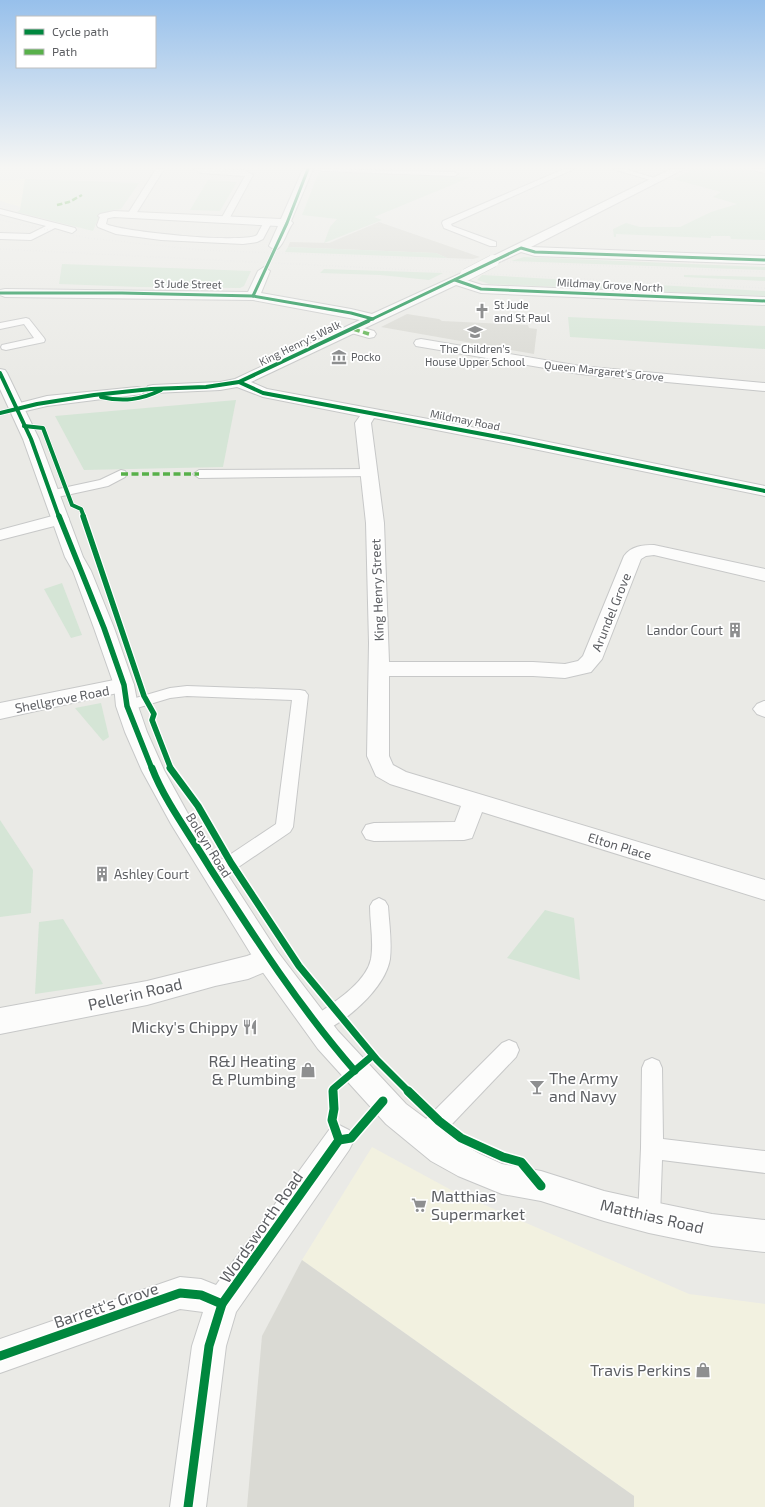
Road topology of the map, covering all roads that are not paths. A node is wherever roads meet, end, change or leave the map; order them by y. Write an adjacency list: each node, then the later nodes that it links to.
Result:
1 (28, 239): 9 (lane)
2 (209, 239): 3 (lane)
3 (257, 239)
4 (278, 239): 8 (street)
5 (480, 239): 7 (lane)
6 (537, 239): 10 (street, King Henry's Walk)
7 (493, 244)
8 (275, 246)
9 (19, 247)
10 (520, 248): 11 (street); 13 (street, King Henry's Walk, bridge)
11 (765, 260)
12 (264, 271): 15 (street)
13 (461, 277): 16 (street, Mildmay Grove North); 17 (street, King Henry's Walk)
14 (5, 293): 15 (street, St Jude Street)
15 (253, 296): 17 (street, St Jude Street)
16 (765, 302)
17 (373, 320): 19 (street, King Henry's Walk)
18 (0, 326): 22 (lane)
19 (353, 329): 20 (street); 24 (street, King Henry's Walk)
20 (369, 334)
21 (421, 343): 25 (street, Queen Margaret's Grove)
22 (6, 347)
23 (0, 373): 28 (street, Boleyn Road)
24 (239, 382): 26 (street); 30 (street, Mildmay Road)
25 (765, 386)
26 (153, 389)
27 (137, 391): 28 (street)
28 (17, 408): 29 (street); 35 (street, Boleyn Road)
29 (0, 413)
30 (369, 413): 31 (street, King Henry Street); 34 (street, Mildmay Road)
31 (370, 473): 33 (lane); 39 (street, King Henry Street)
32 (121, 474): 35 (lane)
33 (199, 474)
34 (765, 491)
35 (52, 494): 36 (street, Boleyn Road)
36 (60, 519): 37 (street); 40 (street, Boleyn Road)
37 (0, 535)
38 (765, 575): 39 (street, Arundel Grove)
39 (379, 670): 42 (street, King Henry Street)
40 (126, 696): 41 (street, Shellgrove Road); 45 (street, Boleyn Road); 45 (lane)
41 (0, 711)
42 (384, 770): 43 (street, Elton Place)
43 (474, 801): 44 (street); 46 (street, Elton Place)
44 (374, 832)
45 (212, 871): 48 (street, Boleyn Road)
46 (765, 890)
47 (379, 906): 50 (lane)
48 (268, 959): 49 (street, Pellerin Road); 50 (street, Boleyn Road)
49 (0, 1021)
50 (317, 1025): 53 (street, Boleyn Road)
51 (509, 1050): 54 (lane)
52 (652, 1068): 56 (lane)
53 (376, 1093): 54 (street, Matthias Road)
54 (424, 1137): 58 (street, Matthias Road)
55 (339, 1140): 60 (street, Wordsworth Road)
56 (652, 1148): 57 (lane); 58 (lane)
57 (765, 1162)
58 (649, 1217): 59 (street, Matthias Road)
59 (765, 1236)
60 (222, 1304): 61 (street, Barrett's Grove); 62 (street, Wordsworth Road)
61 (0, 1356)
62 (188, 1507)

